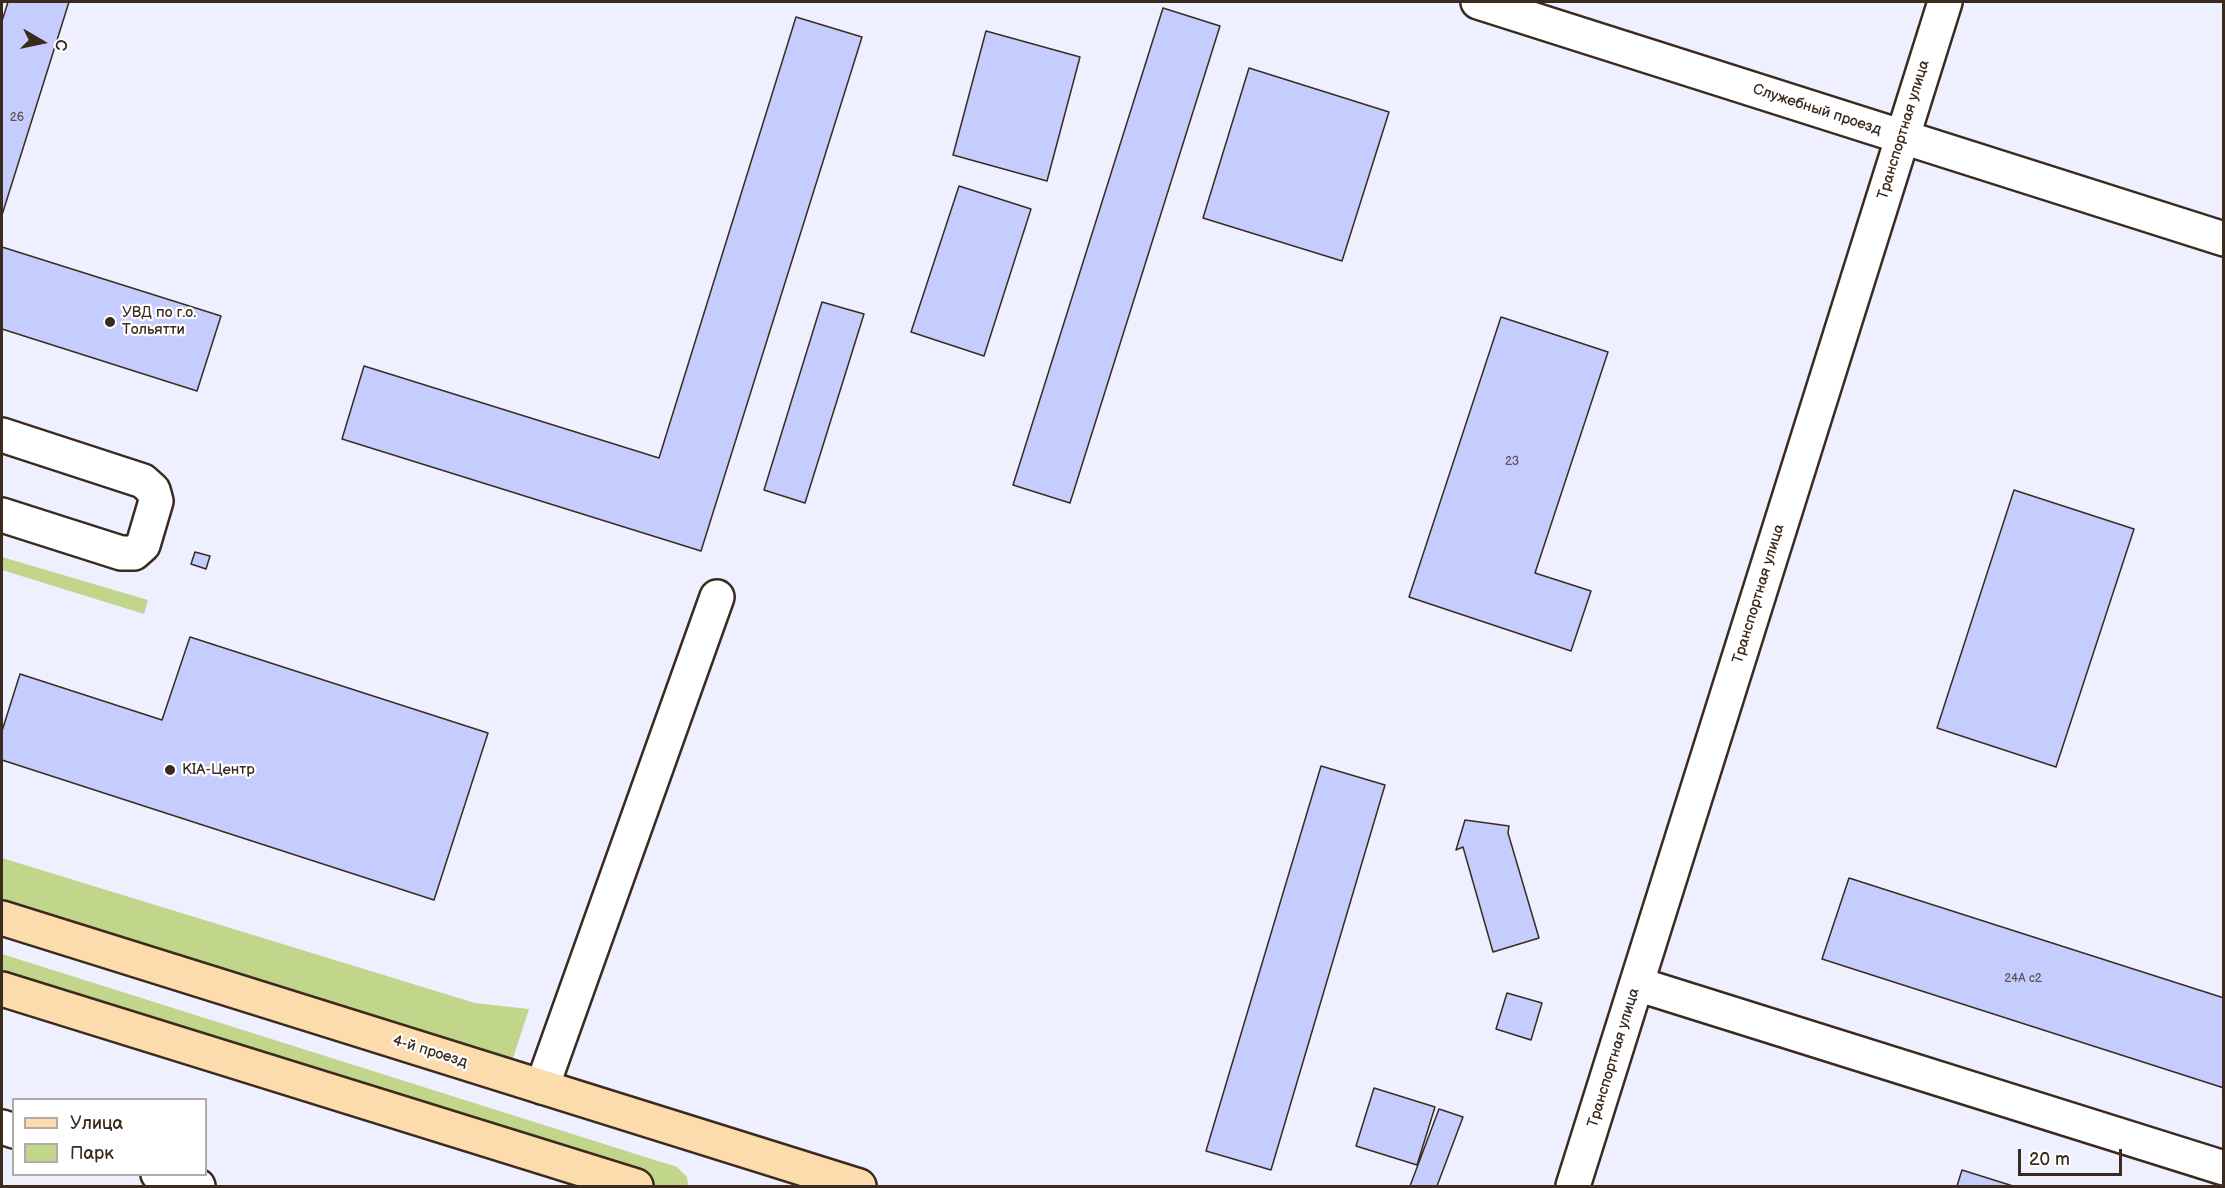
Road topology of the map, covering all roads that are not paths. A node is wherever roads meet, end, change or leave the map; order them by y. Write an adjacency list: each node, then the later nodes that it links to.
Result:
1 (1478, 2): 3 (street, Служебный проезд)
2 (1945, 2): 3 (street, Транспортная улица)
3 (1902, 137): 4 (street, Служебный проезд); 9 (street, Транспортная улица)
4 (2223, 239)
5 (2, 435): 6 (street)
6 (2, 515)
7 (717, 597): 11 (street)
8 (2, 918): 11 (main road, 4-й проезд)
9 (1637, 984): 12 (street); 17 (street, Транспортная улица)
10 (2, 989): 15 (main road)
11 (542, 1087): 16 (main road, 4-й проезд)
12 (2223, 1168)
13 (165, 1176): 14 (street)
14 (198, 1186)
15 (636, 1186)
16 (859, 1186)
17 (1573, 1186)

